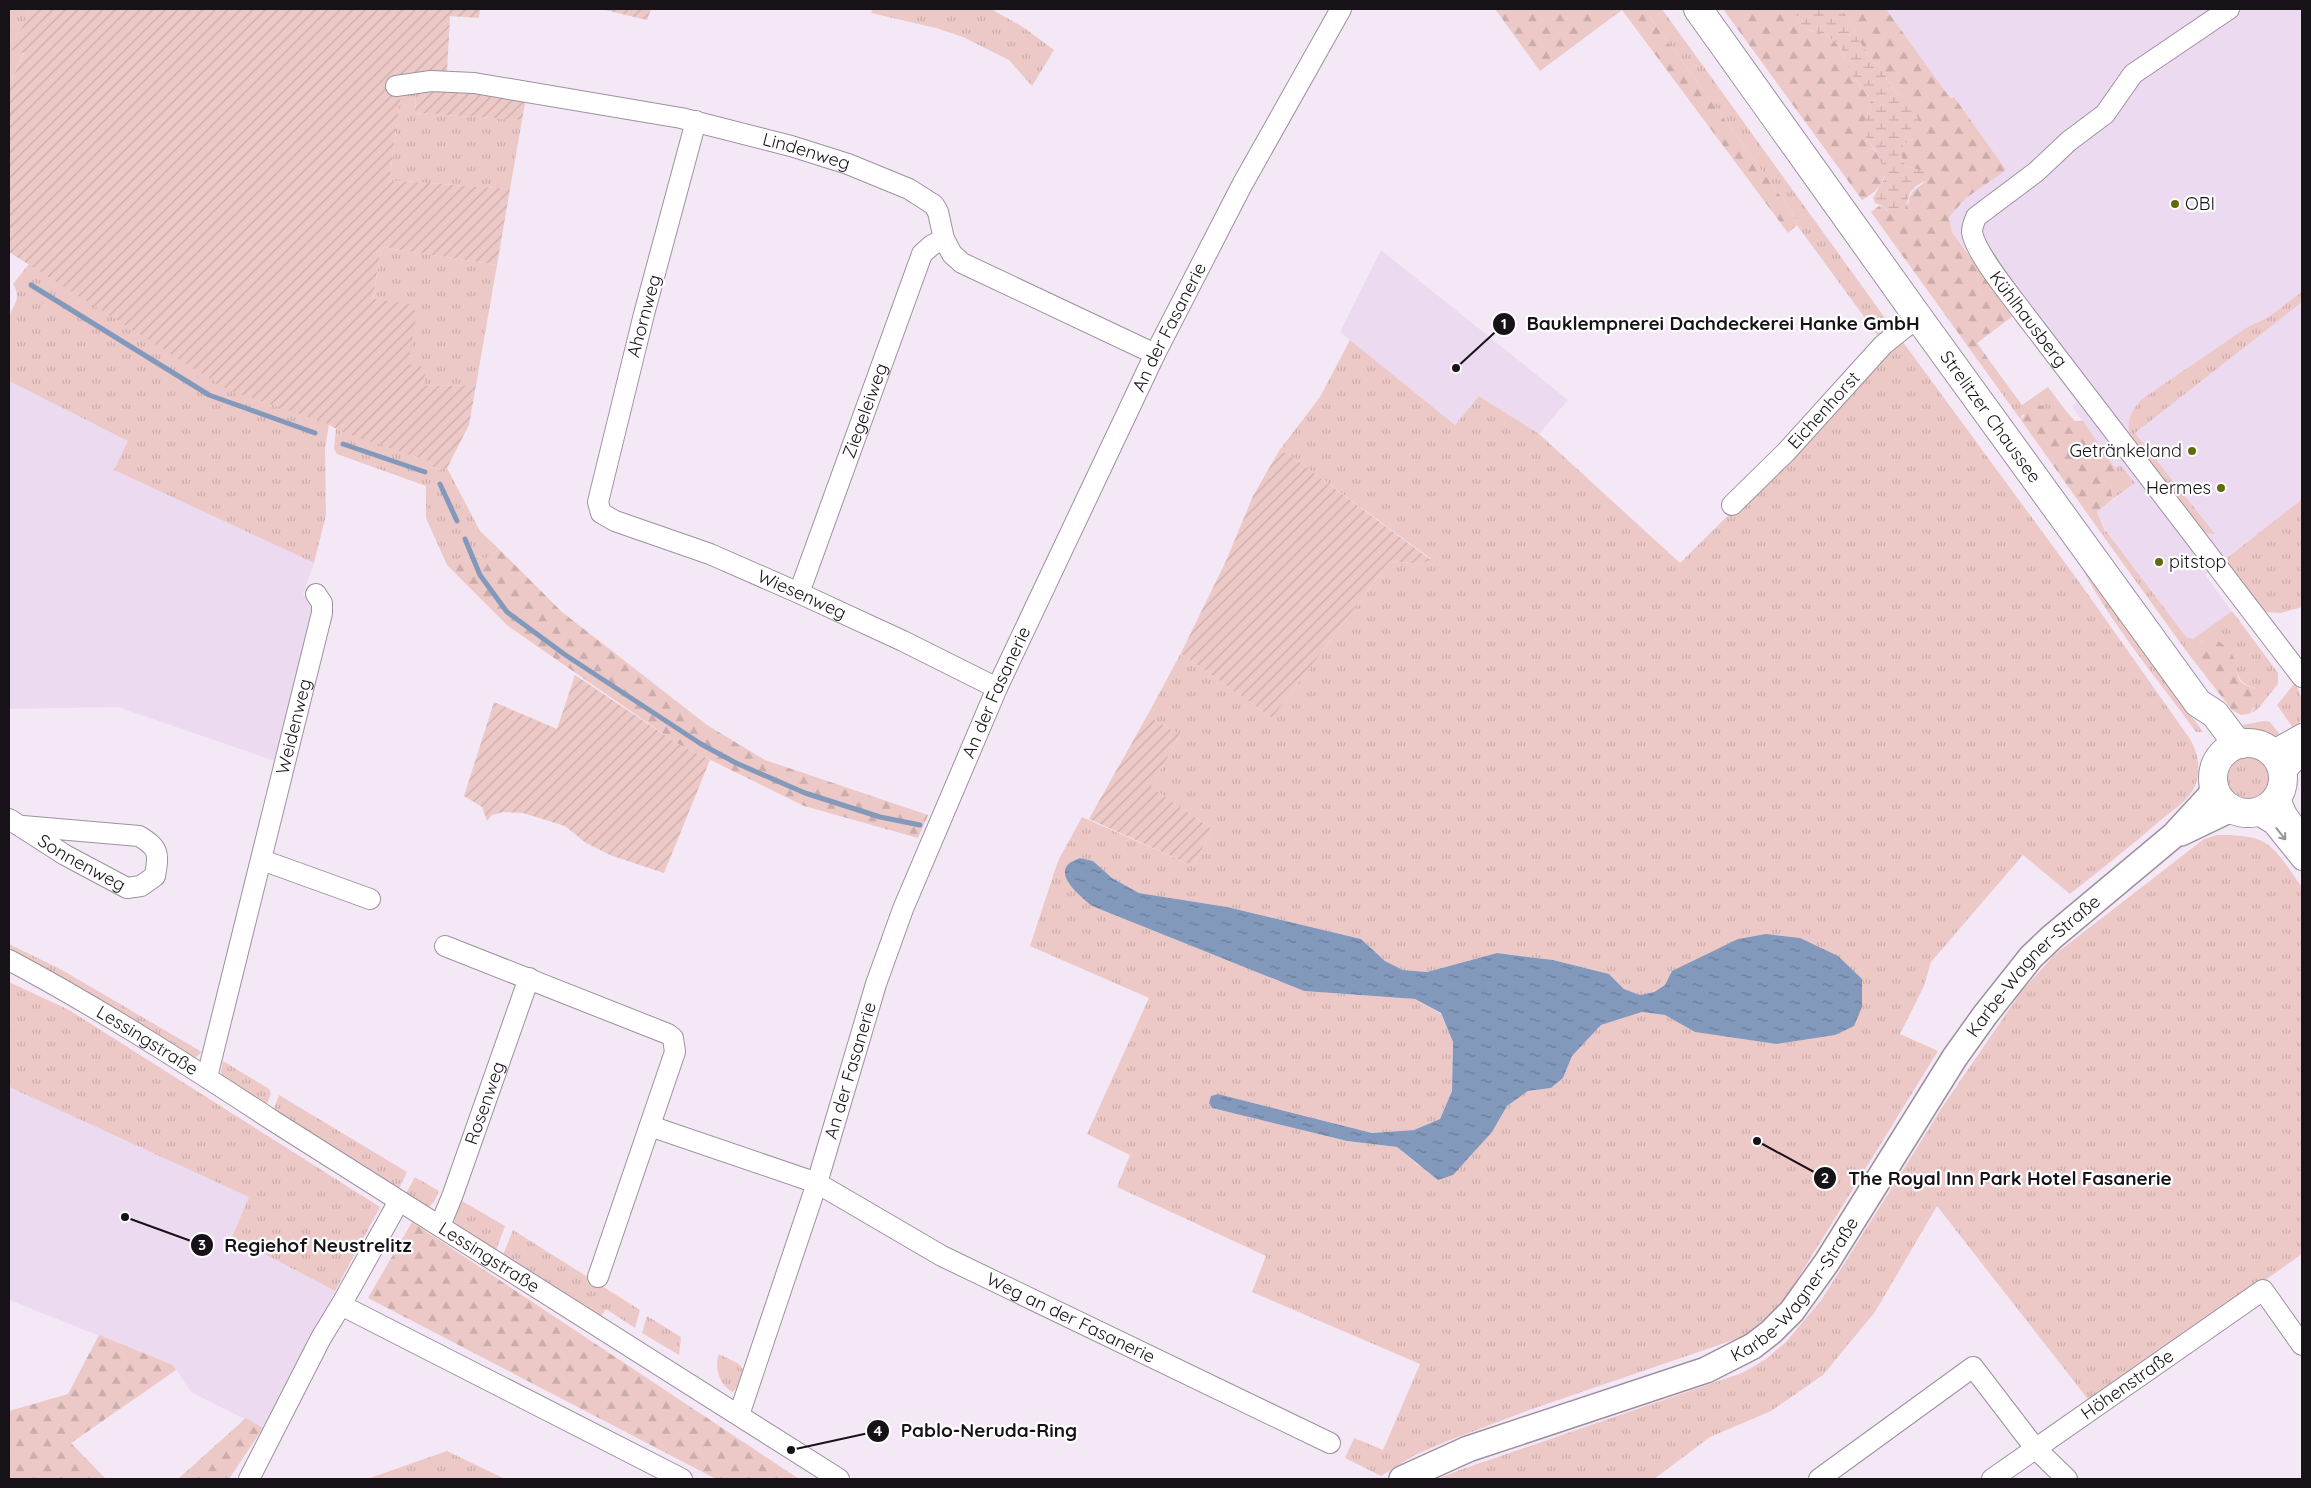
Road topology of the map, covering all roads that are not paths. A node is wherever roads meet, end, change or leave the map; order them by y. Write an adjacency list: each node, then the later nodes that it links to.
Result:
1 (1341, 9): 8 (street, An der Fasanerie)
2 (1698, 9): 7 (main road, Strelitzer Chaussee)
3 (2229, 9): 13 (street, Kühlhausberg)
4 (396, 86): 5 (street, Lindenweg)
5 (696, 121): 6 (street, Lindenweg); 10 (street, Ahornweg)
6 (944, 240): 8 (street, Lindenweg); 11 (street, Ziegeleiweg)
7 (1918, 317): 9 (street, Eichenhorst); 16 (main road, Strelitzer Chaussee)
8 (1155, 354): 14 (street, An der Fasanerie)
9 (1732, 505)
10 (602, 512): 11 (street, Wiesenweg)
11 (799, 593): 14 (street, Wiesenweg)
12 (316, 594): 25 (street, Weidenweg)
13 (2302, 677)
14 (997, 688): 33 (street, An der Fasanerie)
15 (2302, 734): 17 (street)
16 (2230, 750): 17 (main road); 20 (main road)
17 (2269, 750): 19 (main road)
18 (2302, 754): 19 (street)
19 (2281, 785): 21 (main road); 24 (street)
20 (2214, 788): 21 (main road); 23 (street, Karbe-Wagner-Straße)
21 (2243, 811): 23 (street, Karbe-Wagner-Straße); 26 (street, one-way to 26)
22 (16, 822): 22 (street, Sonnenweg)
23 (2174, 835): 45 (street, Karbe-Wagner-Straße)
24 (2302, 836)
25 (262, 860): 27 (street); 31 (street, Weidenweg)
26 (2302, 860)
27 (370, 899)
28 (445, 946): 30 (street)
29 (9, 960): 31 (street, Lessingstraße)
30 (529, 978): 32 (street); 35 (street, Rosenweg)
31 (206, 1077): 34 (street, Lessingstraße)
32 (650, 1126): 33 (street); 36 (street)
33 (817, 1183): 39 (street, An der Fasanerie); 40 (street, Weg an der Fasanerie)
34 (399, 1201): 35 (street, Lessingstraße); 37 (street)
35 (440, 1226): 39 (street, Lessingstraße)
36 (598, 1277)
37 (341, 1305): 42 (street); 43 (street)
38 (2302, 1345): 41 (street, Höhenstraße)
39 (739, 1415): 44 (street, Lessingstraße)
40 (1330, 1443)
41 (2035, 1448): 46 (street); 47 (street, Höhenstraße); 48 (street)
42 (249, 1479)
43 (682, 1479)
44 (839, 1479)
45 (1402, 1479)
46 (1819, 1479)
47 (1992, 1479)
48 (2067, 1479)

